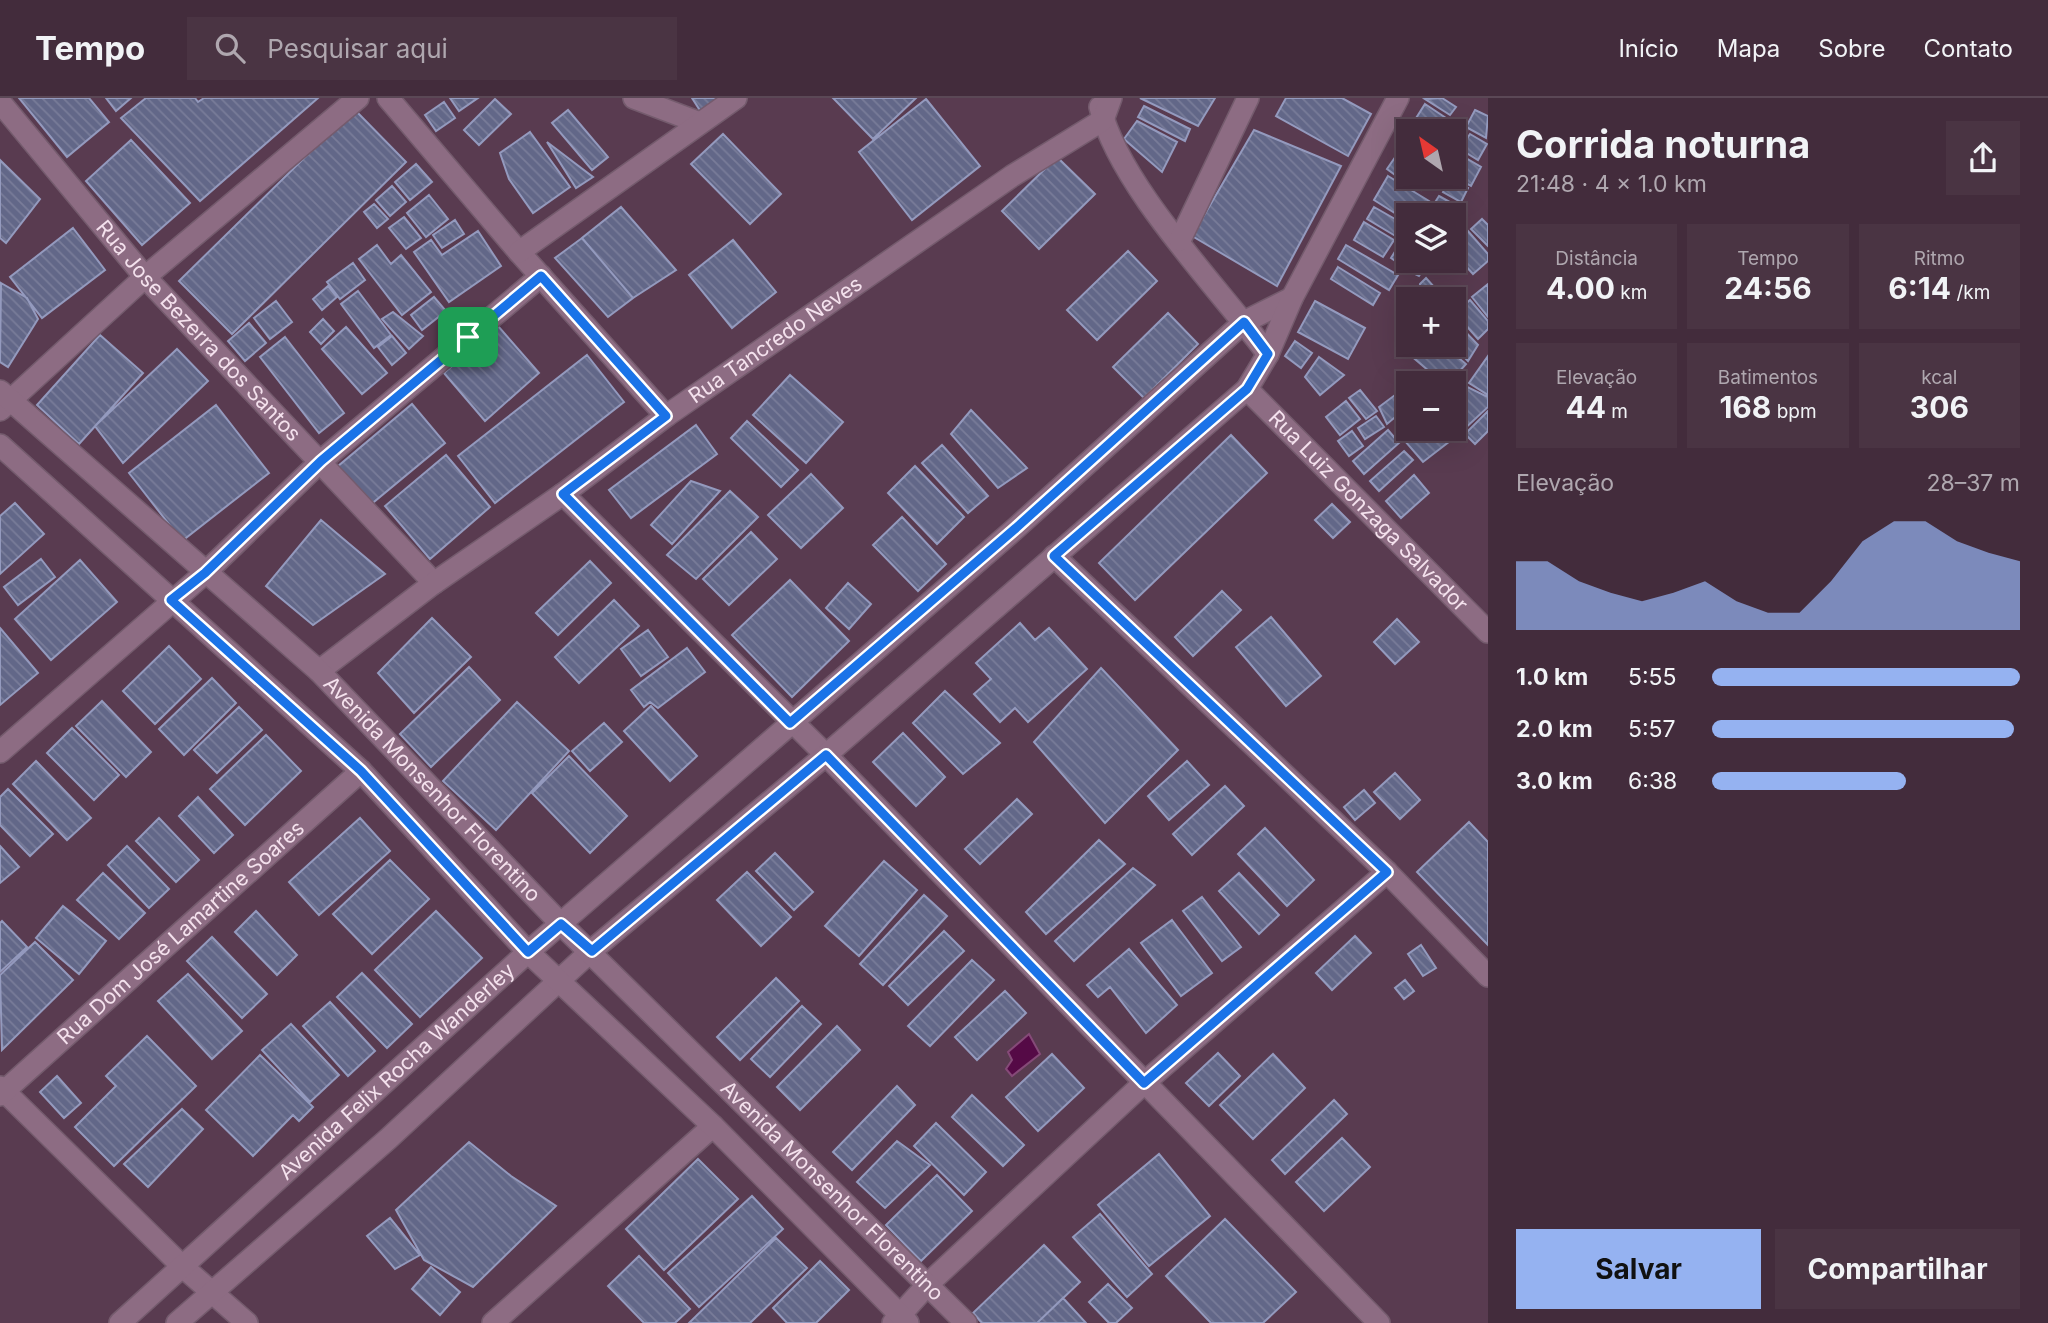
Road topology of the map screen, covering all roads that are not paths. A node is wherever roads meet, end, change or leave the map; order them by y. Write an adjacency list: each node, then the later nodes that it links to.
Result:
1 (358, 98): 15 (street)
2 (388, 98): 13 (street)
3 (634, 98): 11 (street)
4 (736, 98): 11 (street)
5 (1097, 98): 10 (street)
6 (1111, 98): 10 (street)
7 (1248, 98): 12 (street)
8 (1398, 98): 16 (street, Avenida Felix Rocha Wanderley)
9 (0, 102): 15 (street, Rua Jose Bezerra dos Santos)
10 (1103, 120): 12 (street); 21 (street, Rua Tancredo Neves)
11 (700, 123): 13 (street)
12 (1180, 240): 17 (street)
13 (519, 252): 14 (street)
14 (541, 276): 21 (street); 23 (street)
15 (145, 277): 20 (street); 23 (street, Rua Jose Bezerra dos Santos)
16 (1292, 298): 17 (street, Avenida Felix Rocha Wanderley); 18 (street, Avenida Felix Rocha Wanderley)
17 (1244, 322): 18 (street); 31 (street, Avenida Felix Rocha Wanderley)
18 (1268, 354): 19 (street, Avenida Felix Rocha Wanderley)
19 (1247, 389): 25 (street, Avenida Felix Rocha Wanderley); 29 (street, Rua Luiz Gonzaga Salvador)
20 (4, 400): 26 (street, Avenida Monsenhor Florentino)
21 (666, 416): 24 (street, Rua Tancredo Neves)
22 (0, 445): 28 (street, Avenida Monsenhor Florentino)
23 (321, 461): 26 (street); 27 (street, Rua Jose Bezerra dos Santos)
24 (563, 494): 27 (street, Rua Tancredo Neves); 31 (street)
25 (1054, 556): 33 (street, Avenida Felix Rocha Wanderley); 35 (street)
26 (205, 573): 28 (street); 30 (street, Avenida Monsenhor Florentino)
27 (433, 583): 30 (street, Rua Tancredo Neves)
28 (171, 600): 32 (street); 34 (street, Avenida Monsenhor Florentino)
29 (1488, 632)
30 (319, 671): 36 (street, Avenida Monsenhor Florentino)
31 (790, 723): 33 (street); 36 (street, Avenida Felix Rocha Wanderley)
32 (0, 752)
33 (826, 755): 37 (street, Avenida Felix Rocha Wanderley); 41 (street)
34 (361, 771): 38 (street, Avenida Monsenhor Florentino); 42 (street, Rua Dom José Lamartine Soares)
35 (1387, 872): 39 (street); 41 (street)
36 (561, 924): 37 (street, Avenida Monsenhor Florentino); 38 (street, Avenida Felix Rocha Wanderley)
37 (592, 951): 40 (street, Avenida Felix Rocha Wanderley); 45 (street, Avenida Monsenhor Florentino)
38 (528, 952): 40 (street, Avenida Monsenhor Florentino); 44 (street, Avenida Felix Rocha Wanderley)
39 (1488, 976)
40 (559, 979): 43 (street, Avenida Monsenhor Florentino); 46 (street, Avenida Felix Rocha Wanderley)
41 (1144, 1083): 45 (street); 53 (street)
42 (1, 1091): 44 (street)
43 (713, 1126): 47 (street, Avenida Monsenhor Florentino); 51 (street)
44 (183, 1266): 46 (street); 48 (street, Avenida Felix Rocha Wanderley)
45 (928, 1284): 47 (street); 52 (street, Avenida Monsenhor Florentino)
46 (213, 1290): 49 (street, Avenida Felix Rocha Wanderley); 50 (street)
47 (901, 1321)
48 (120, 1323)
49 (177, 1323)
50 (247, 1323)
51 (493, 1323)
52 (966, 1323)
53 (1379, 1323)

